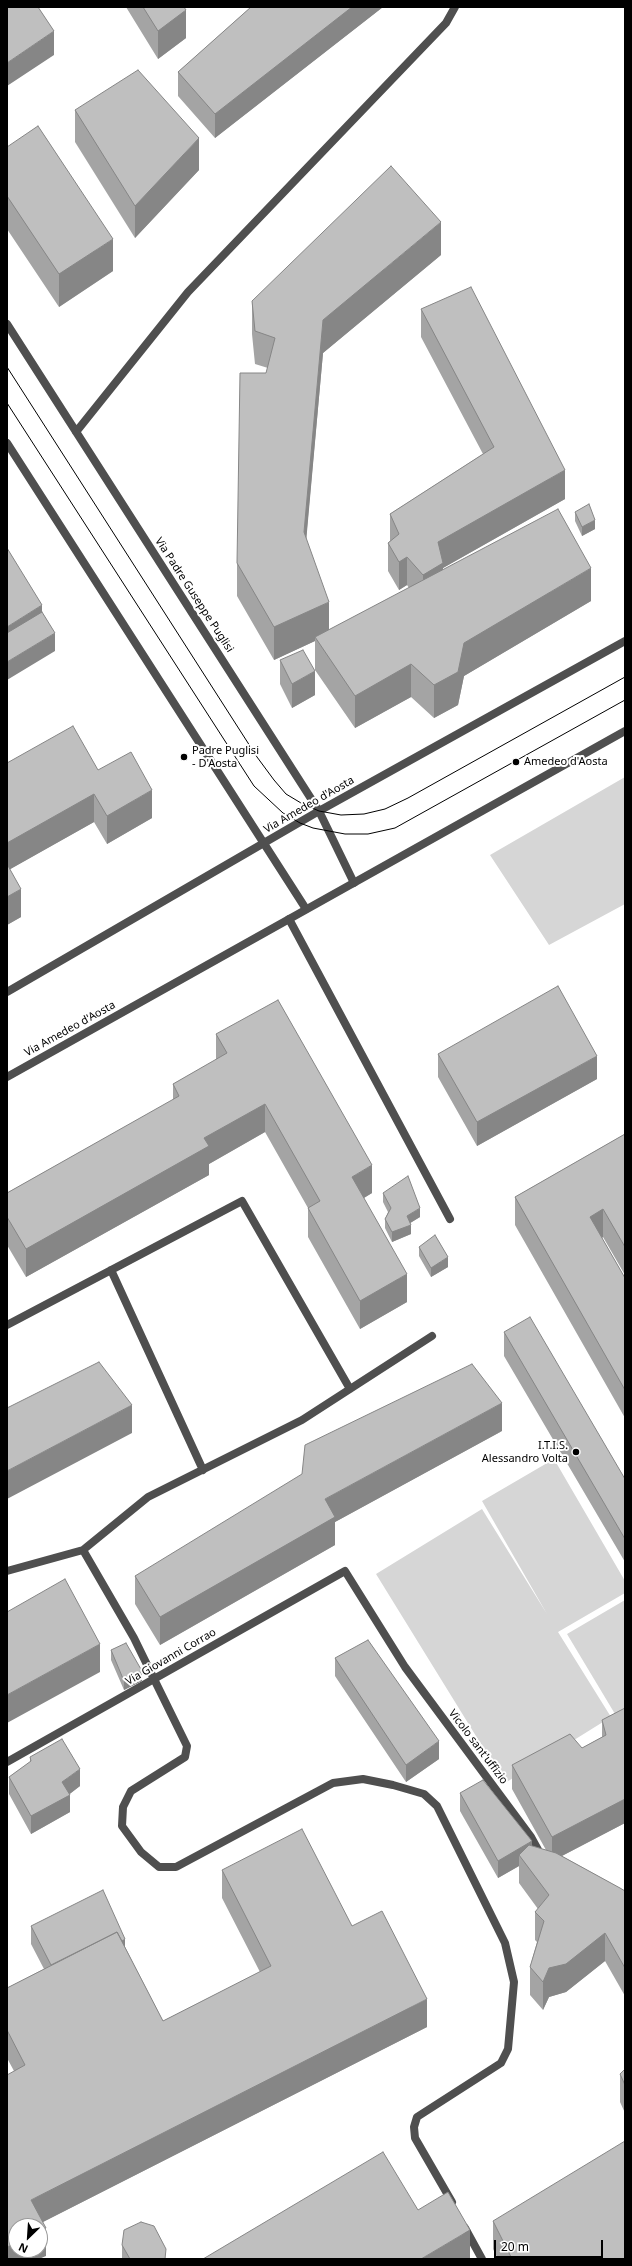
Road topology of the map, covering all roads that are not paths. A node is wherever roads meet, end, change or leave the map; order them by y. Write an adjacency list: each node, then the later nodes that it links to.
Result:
1 (455, 7): 3 (street)
2 (7, 324): 3 (street, Via Padre Guseppe Puglisi)
3 (76, 432): 7 (street, Via Padre Guseppe Puglisi)
4 (7, 443): 8 (street)
5 (625, 641): 7 (street, Via Amedeo d'Aosta)
6 (625, 731): 9 (street, Via Amedeo d'Aosta)
7 (319, 811): 8 (street, Via Amedeo d'Aosta); 9 (street, Via Padre Guseppe Puglisi)
8 (265, 844): 10 (street); 12 (street, Via Amedeo d'Aosta)
9 (354, 883): 10 (street, Via Amedeo d'Aosta)
10 (306, 909): 11 (street, Via Amedeo d'Aosta)
11 (289, 919): 13 (street, Via Amedeo d'Aosta); 14 (street)
12 (7, 992)
13 (7, 1077)
14 (450, 1219)
15 (111, 1270): 16 (street); 18 (street); 19 (street)
16 (7, 1325)
17 (432, 1336): 18 (street)
18 (350, 1389): 19 (street)
19 (203, 1470): 20 (street)
20 (83, 1550): 21 (street); 23 (street)
21 (7, 1571)
22 (345, 1571): 23 (street, Via Giovanni Corrao); 25 (street, Vicolo sant'uffizio)
23 (154, 1679): 24 (street, Via Giovanni Corrao); 26 (street)
24 (7, 1762)
25 (547, 1867)
26 (482, 2259)

